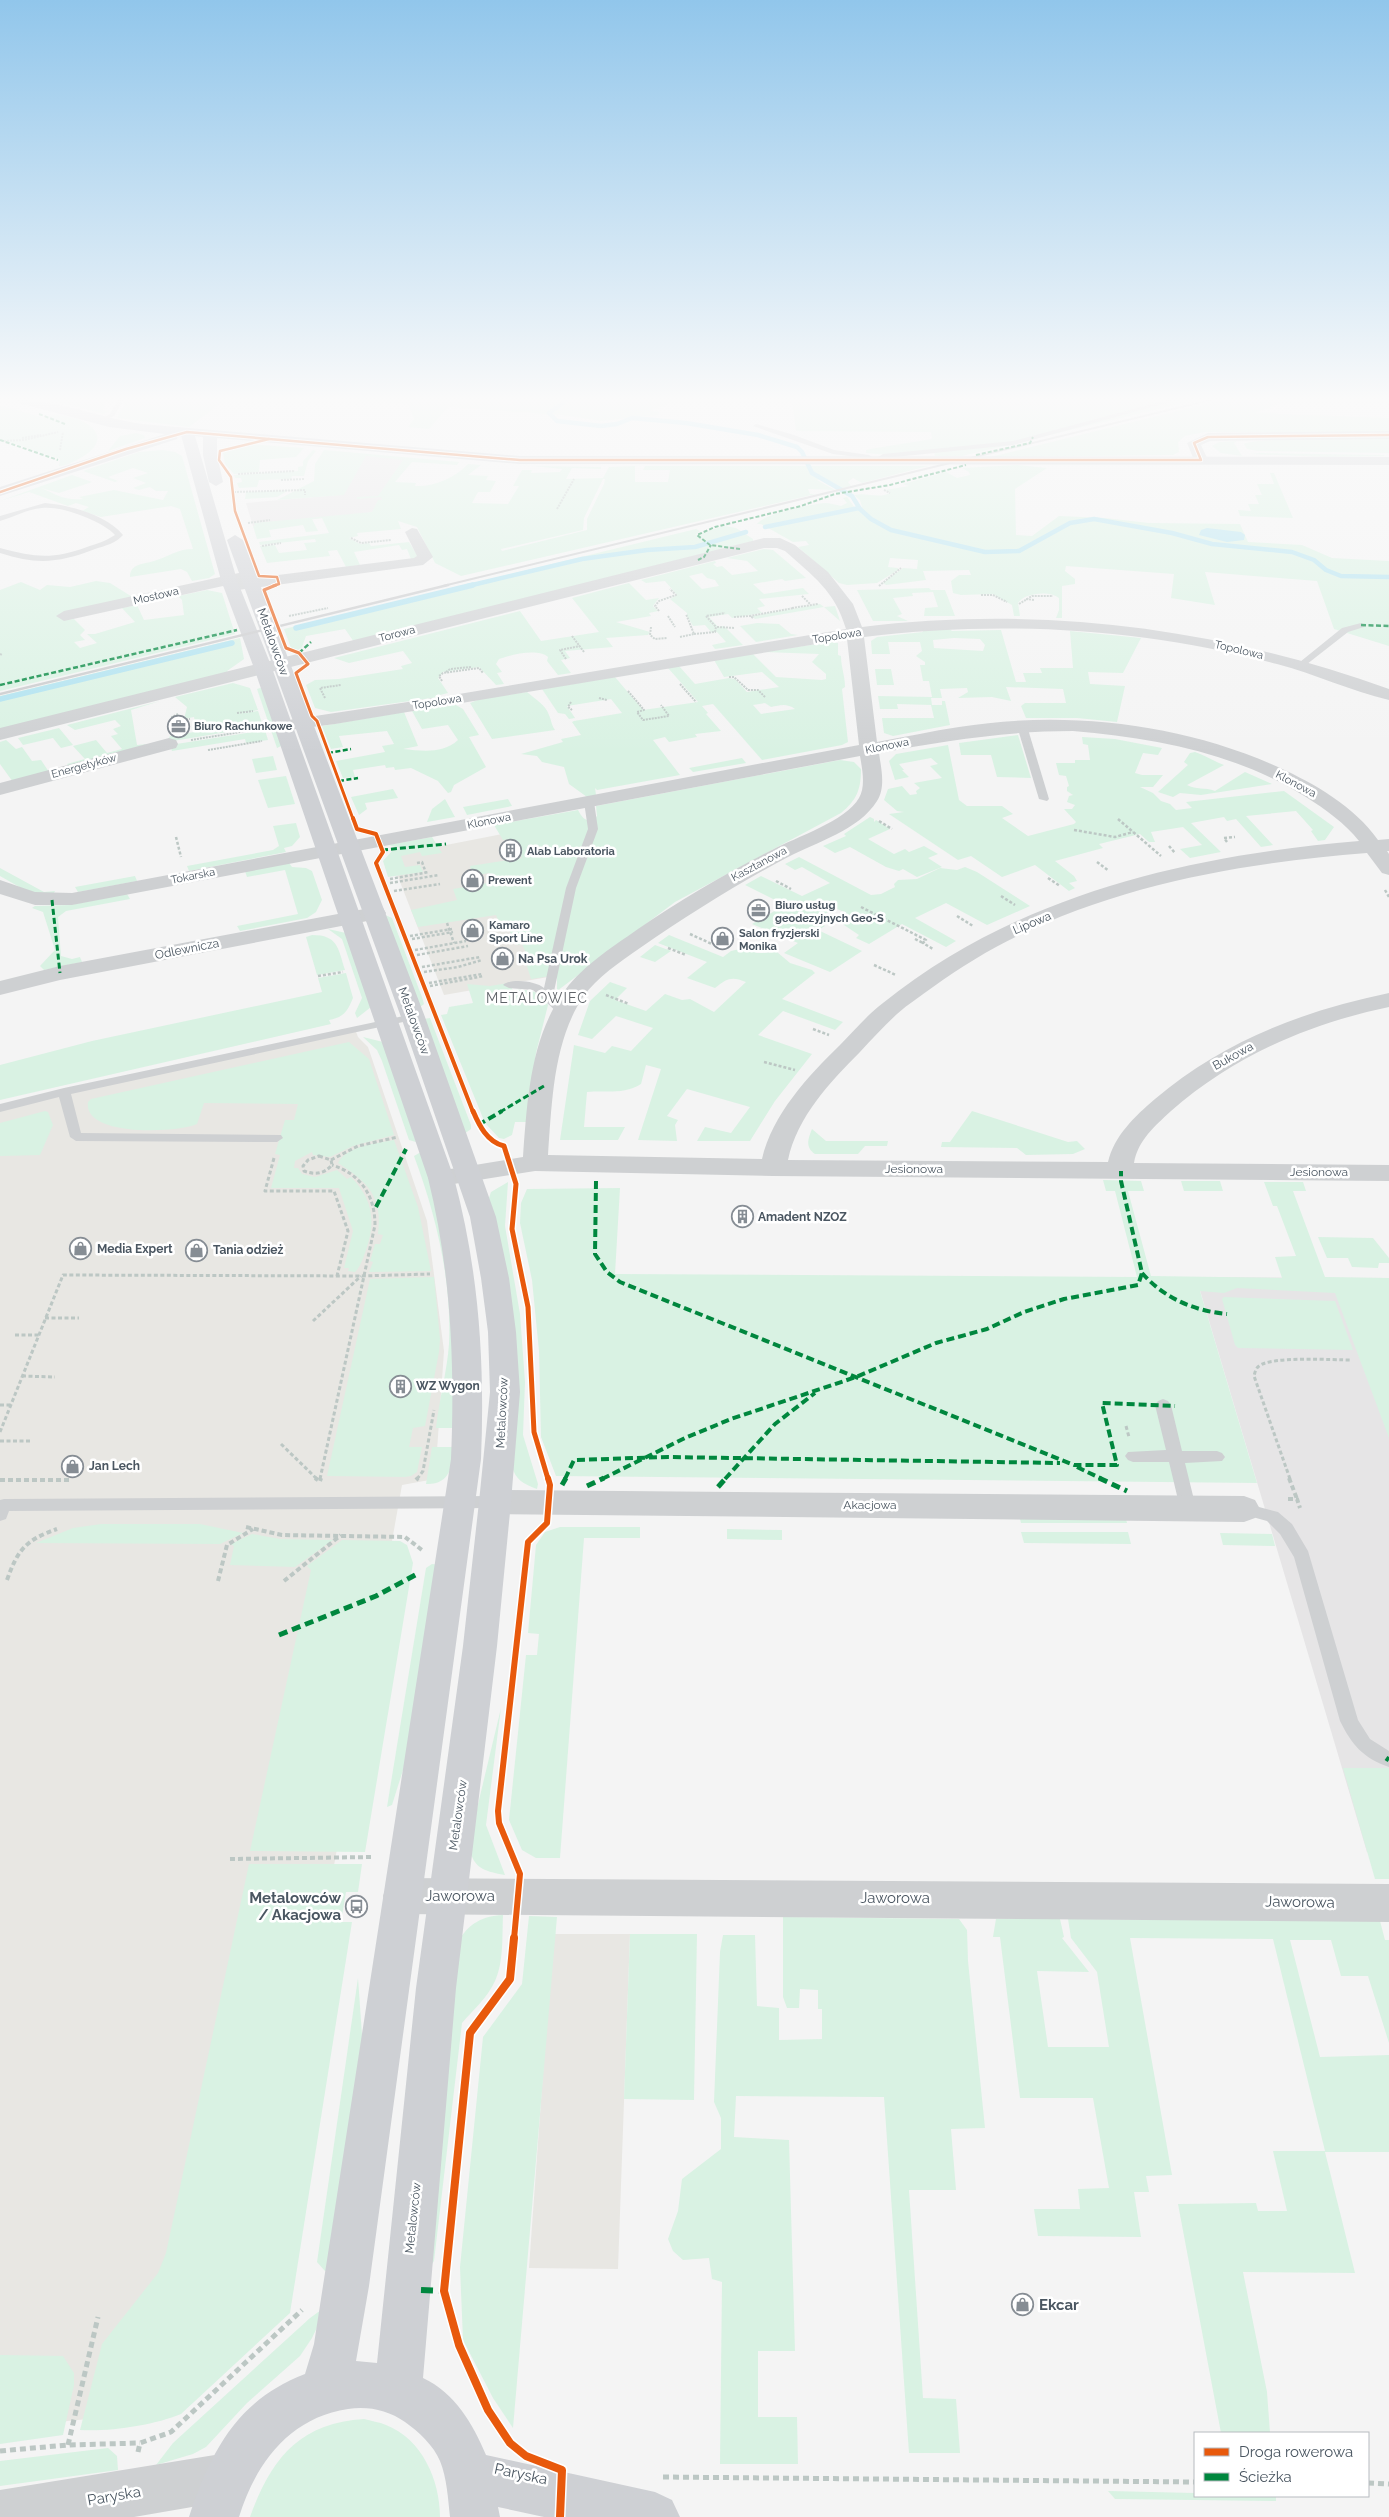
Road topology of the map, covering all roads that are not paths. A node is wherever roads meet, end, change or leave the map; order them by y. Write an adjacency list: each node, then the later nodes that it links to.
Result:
1 (87, 517): 5 (lane)
2 (210, 517): 8 (street, Metalowców)
3 (227, 517): 7 (street, Metalowców)
4 (412, 532): 7 (street, Mostowa)
5 (0, 550)
6 (793, 550): 11 (street, Kasztanowa); 12 (street, Torowa)
7 (249, 580): 8 (street, Mostowa); 12 (street, Metalowców)
8 (230, 583): 9 (street, Mostowa); 12 (street, Metalowców)
9 (64, 616)
10 (1362, 625): 13 (lane)
11 (855, 632): 13 (street, Topolowa); 16 (street, Topolowa); 19 (street, Kasztanowa)
12 (272, 666): 16 (street, Metalowców); 17 (street, Torowa)
13 (1299, 666): 14 (street, Topolowa)
14 (1389, 695)
15 (1022, 726): 19 (street, Klonowa); 21 (lane); 23 (street, Klonowa)
16 (280, 729): 24 (street, Metalowców)
17 (0, 734)
18 (169, 744): 20 (street, Energetyków)
19 (869, 750): 22 (street, Klonowa); 33 (street, Kasztanowa)
20 (0, 789)
21 (1044, 799)
22 (589, 802): 24 (street, Klonowa); 31 (lane)
23 (1382, 846): 25 (street, Klonowa); 40 (street, Lipowa)
24 (338, 849): 26 (street, Tokarska); 27 (street, Metalowców); 28 (street, Metalowców)
25 (1385, 876)
26 (0, 886)
27 (375, 913): 28 (street, Odlewnicza); 34 (street, Metalowców)
28 (351, 918): 30 (street, Odlewnicza); 35 (street, Metalowców)
29 (509, 986): 31 (lane)
30 (0, 988)
31 (548, 995): 33 (lane)
32 (1389, 1000): 41 (street, Bukowa)
33 (563, 1012): 39 (street, Kasztanowa)
34 (413, 1017): 35 (lane); 43 (street, Metalowców)
35 (386, 1022): 36 (lane); 43 (street, Metalowców)
36 (64, 1092): 37 (lane); 38 (lane)
37 (0, 1108)
38 (276, 1138)
39 (536, 1163): 40 (street, Jesionowa); 43 (street, Jesionowa)
40 (773, 1168): 41 (street, Jesionowa)
41 (1121, 1171): 42 (street, Jesionowa)
42 (1389, 1173)
43 (455, 1176): 48 (street, Metalowców); 49 (street, Metalowców)
44 (1163, 1405): 46 (lane)
45 (1133, 1456): 46 (lane)
46 (1176, 1456): 47 (lane); 50 (lane)
47 (1217, 1457)
48 (495, 1502): 49 (lane); 50 (street, Akacjowa); 55 (street, Metalowców)
49 (459, 1504): 52 (lane); 54 (street, Metalowców)
50 (1188, 1508): 51 (street, Akacjowa)
51 (1244, 1509): 53 (lane)
52 (0, 1515)
53 (1389, 1759)
54 (402, 1896): 55 (street, Jaworowa); 57 (street, Metalowców)
55 (446, 1896): 56 (street, Jaworowa); 58 (street, Metalowców)
56 (1389, 1903)
57 (325, 2388): 58 (street); 59 (street)
58 (398, 2389): 60 (street)
59 (220, 2497): 62 (street, Paryska)
60 (472, 2497): 61 (street, Paryska)
61 (654, 2497)
62 (0, 2515)

